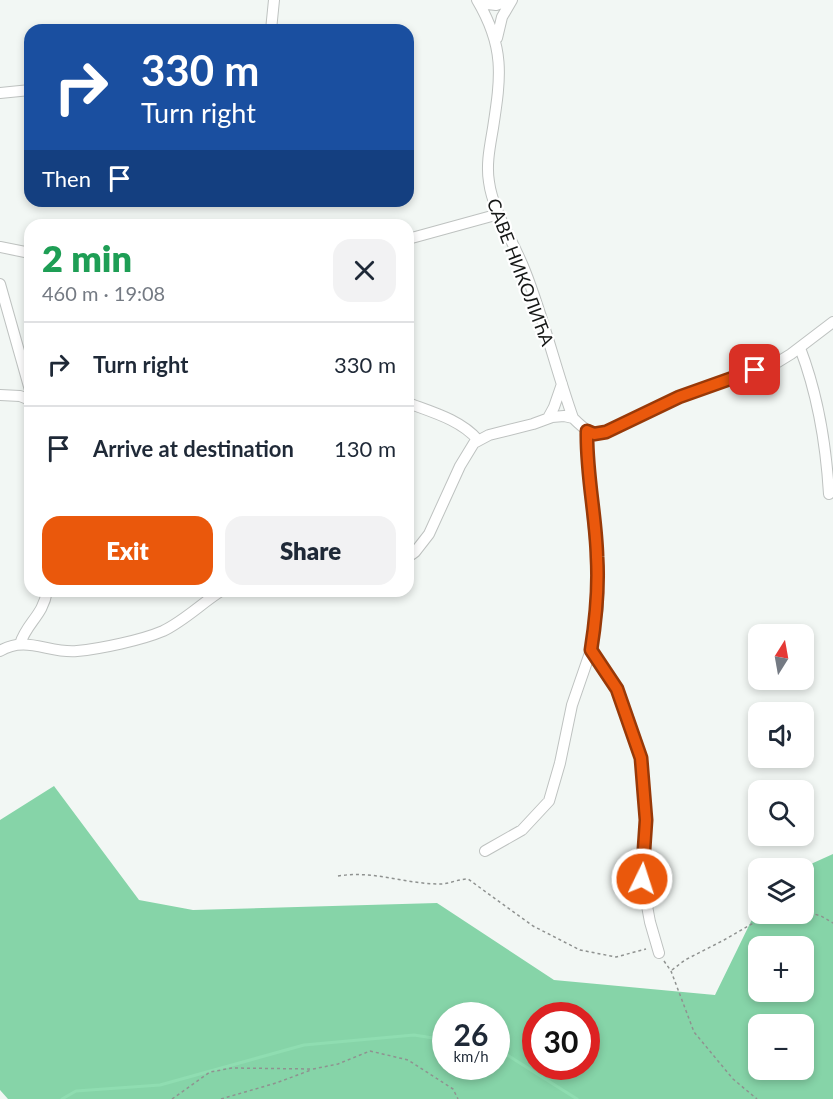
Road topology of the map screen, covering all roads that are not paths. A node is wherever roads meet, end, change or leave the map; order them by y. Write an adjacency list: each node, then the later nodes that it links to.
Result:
1 (274, 0): 4 (street)
2 (511, 0): 3 (street); 5 (street)
3 (478, 1): 5 (street, САВЕ НИКОЛИЋА)
4 (272, 24)
5 (496, 42): 8 (street, САВЕ НИКОЛИЋА)
6 (24, 91): 7 (street)
7 (0, 93)
8 (499, 214): 9 (street); 16 (street, САВЕ НИКОЛИЋА)
9 (414, 237)
10 (0, 247): 11 (street)
11 (24, 252)
12 (0, 284): 15 (street)
13 (833, 322): 14 (street)
14 (800, 348): 22 (street); 24 (street)
15 (24, 369)
16 (562, 384): 20 (street); 21 (street, САВЕ НИКОЛИЋА)
17 (0, 395): 18 (street)
18 (24, 398)
19 (414, 405): 23 (street)
20 (548, 418): 21 (street); 23 (street)
21 (573, 418): 22 (street, САВЕ НИКОЛИЋА)
22 (587, 431): 29 (street)
23 (478, 440): 25 (street)
24 (829, 494)
25 (414, 552)
26 (45, 597): 28 (street)
27 (212, 597): 28 (street)
28 (20, 644): 30 (street)
29 (591, 650): 31 (street); 32 (street)
30 (0, 651)
31 (485, 851)
32 (659, 953)

